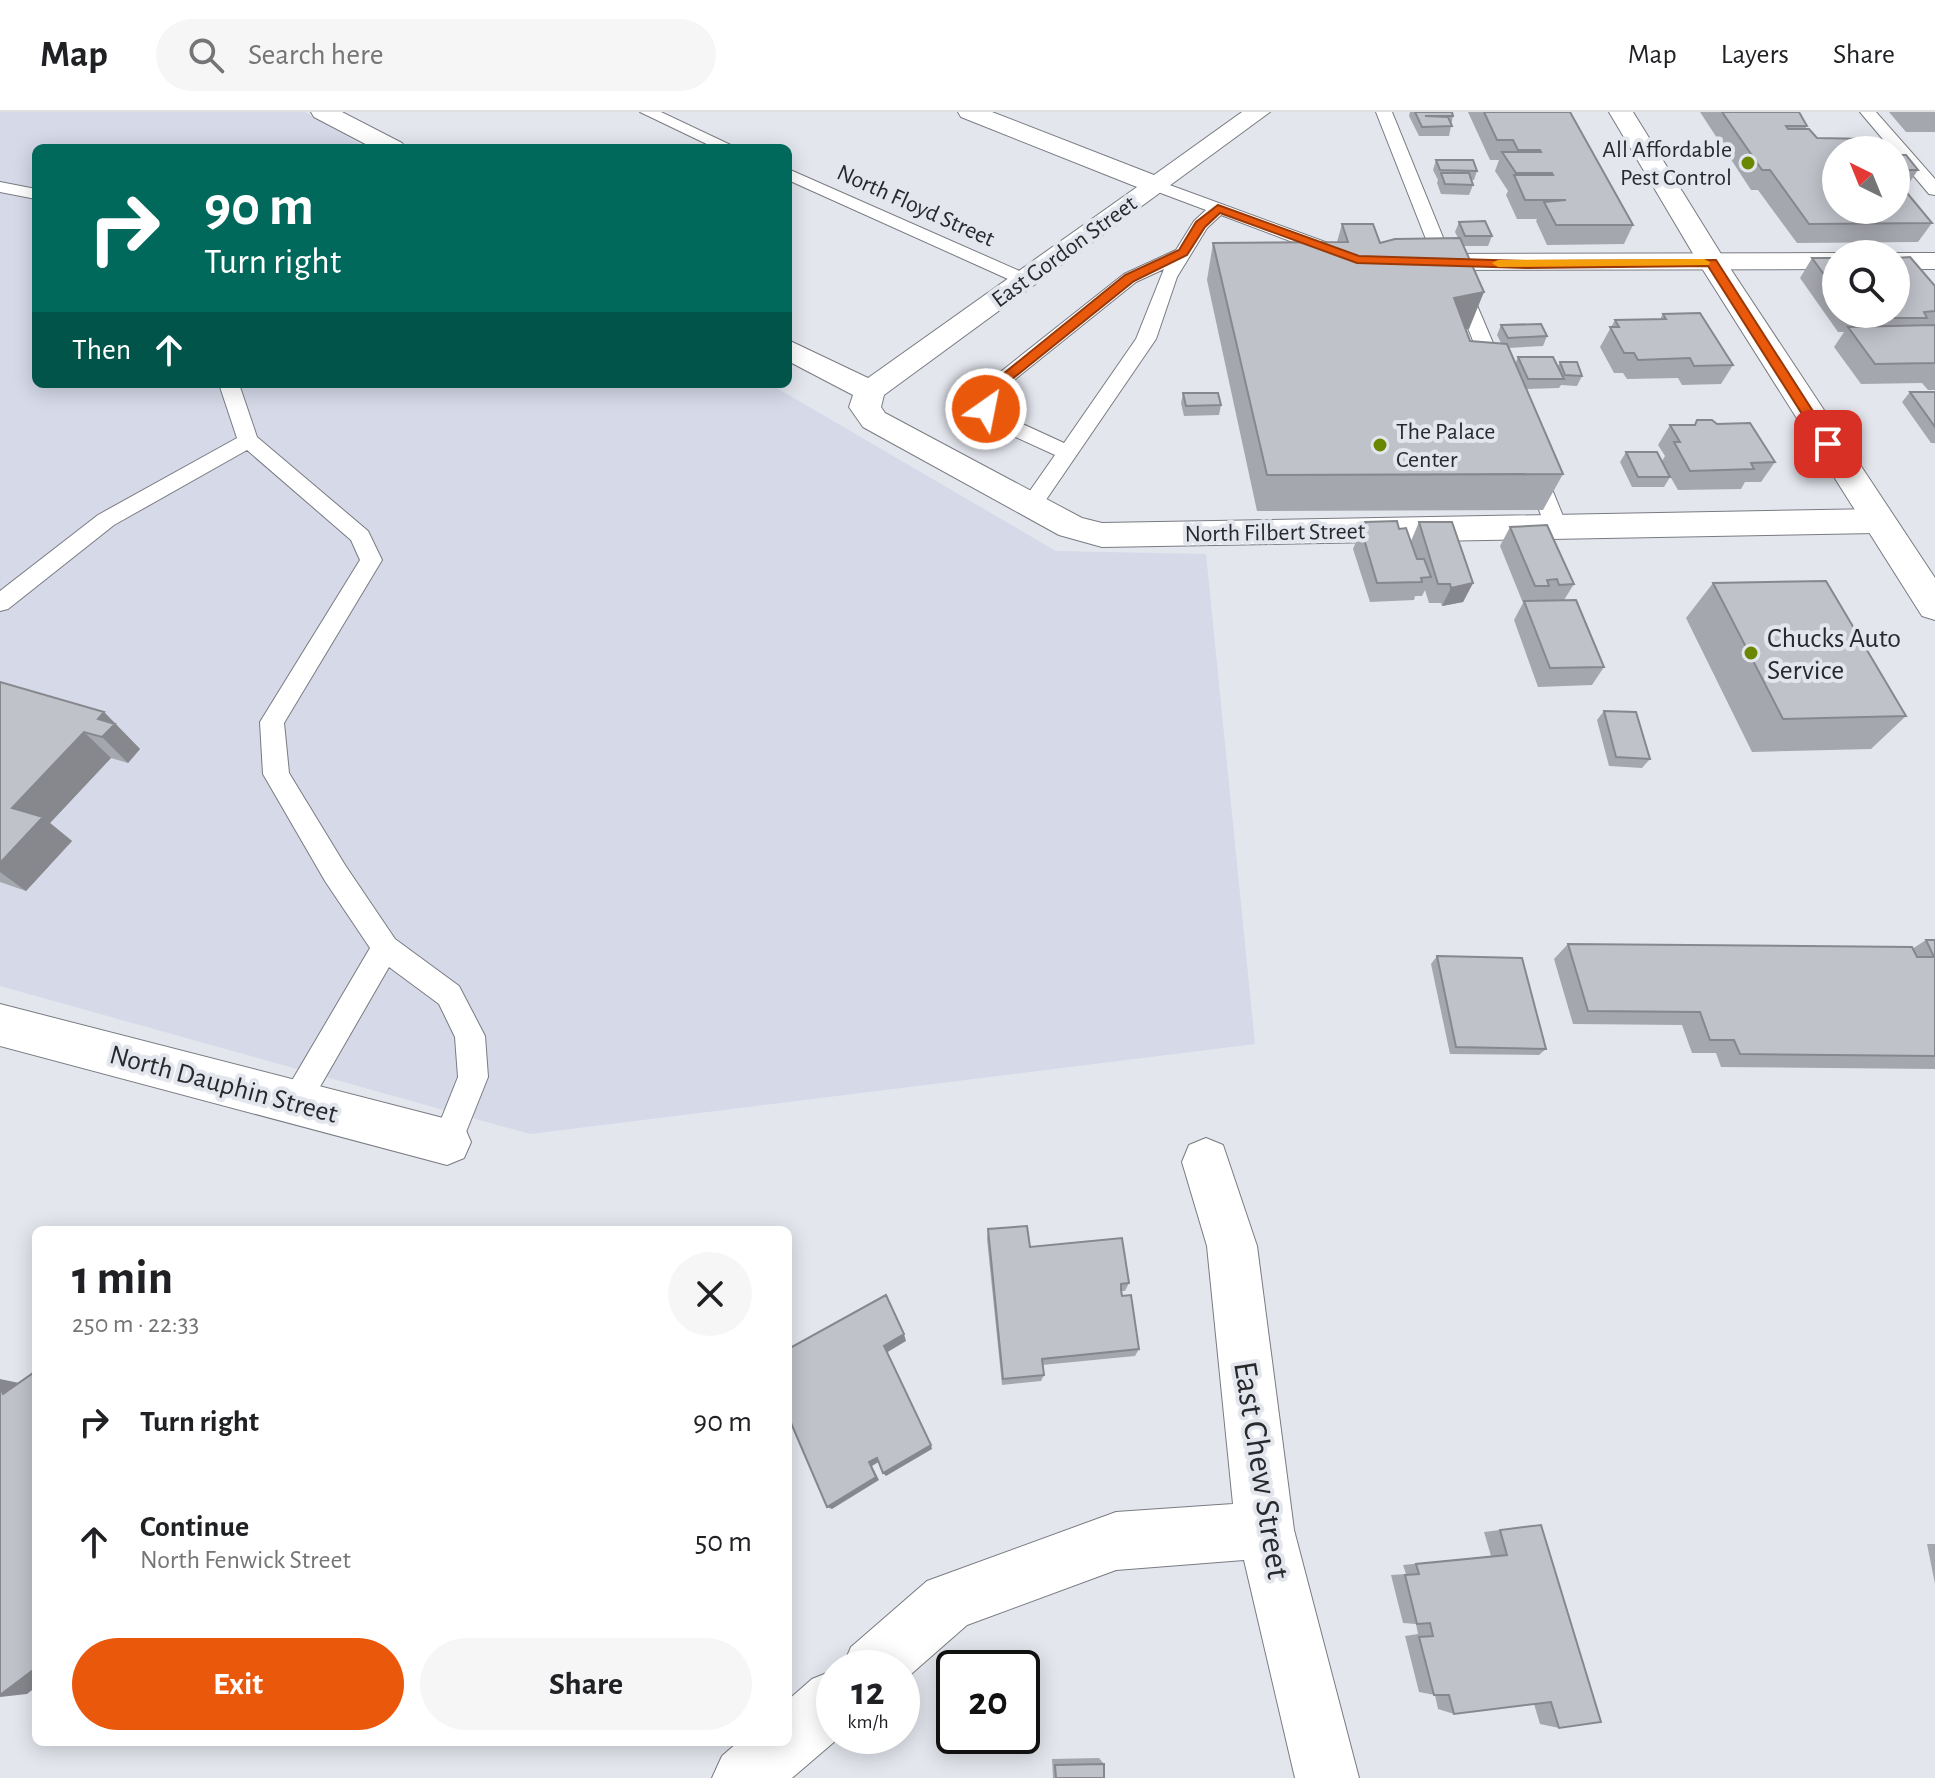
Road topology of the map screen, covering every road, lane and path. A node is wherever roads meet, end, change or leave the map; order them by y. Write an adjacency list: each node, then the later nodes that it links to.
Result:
1 (323, 112): 8 (street)
2 (648, 112): 9 (lane)
3 (970, 112): 11 (street)
4 (1258, 112): 11 (street, East Gordon Street)
5 (1384, 112): 21 (lane)
6 (1621, 112): 22 (street)
7 (1868, 112): 13 (lane)
8 (385, 144)
9 (720, 144)
10 (792, 176): 23 (lane, North Floyd Street)
11 (1156, 185): 15 (lane); 23 (street, East Gordon Street)
12 (0, 187): 14 (lane)
13 (1935, 190)
14 (32, 193)
15 (1218, 208): 16 (lane); 17 (lane)
16 (1183, 253): 30 (lane); 30 (lane)
17 (1357, 260)
18 (1822, 261): 22 (street)
19 (1910, 261): 20 (street)
20 (1935, 261)
21 (1437, 262): 22 (street); 27 (lane)
22 (1712, 262): 32 (street)
23 (1025, 280): 26 (street, East Gordon Street)
24 (792, 351): 26 (street)
25 (230, 388): 28 (lane)
26 (870, 391): 31 (street, North Filbert Street)
27 (1506, 400)
28 (248, 440): 34 (lane); 36 (lane)
29 (1523, 442): 33 (lane)
30 (1067, 452): 31 (lane)
31 (1031, 505): 33 (street, North Filbert Street)
32 (1877, 521): 33 (street, North Filbert Street); 35 (street)
33 (1556, 526)
34 (0, 603)
35 (1935, 607)
36 (385, 948): 38 (lane); 39 (lane)
37 (0, 1025): 38 (street, North Dauphin Street)
38 (295, 1101): 39 (street, North Dauphin Street)
39 (447, 1142)
40 (1206, 1162): 41 (street, East Chew Street)
41 (1265, 1530): 42 (street); 47 (street, East Chew Street)
42 (893, 1650)
43 (816, 1716): 44 (street)
44 (792, 1737)
45 (781, 1746): 46 (street)
46 (744, 1778)
47 (1327, 1778)

